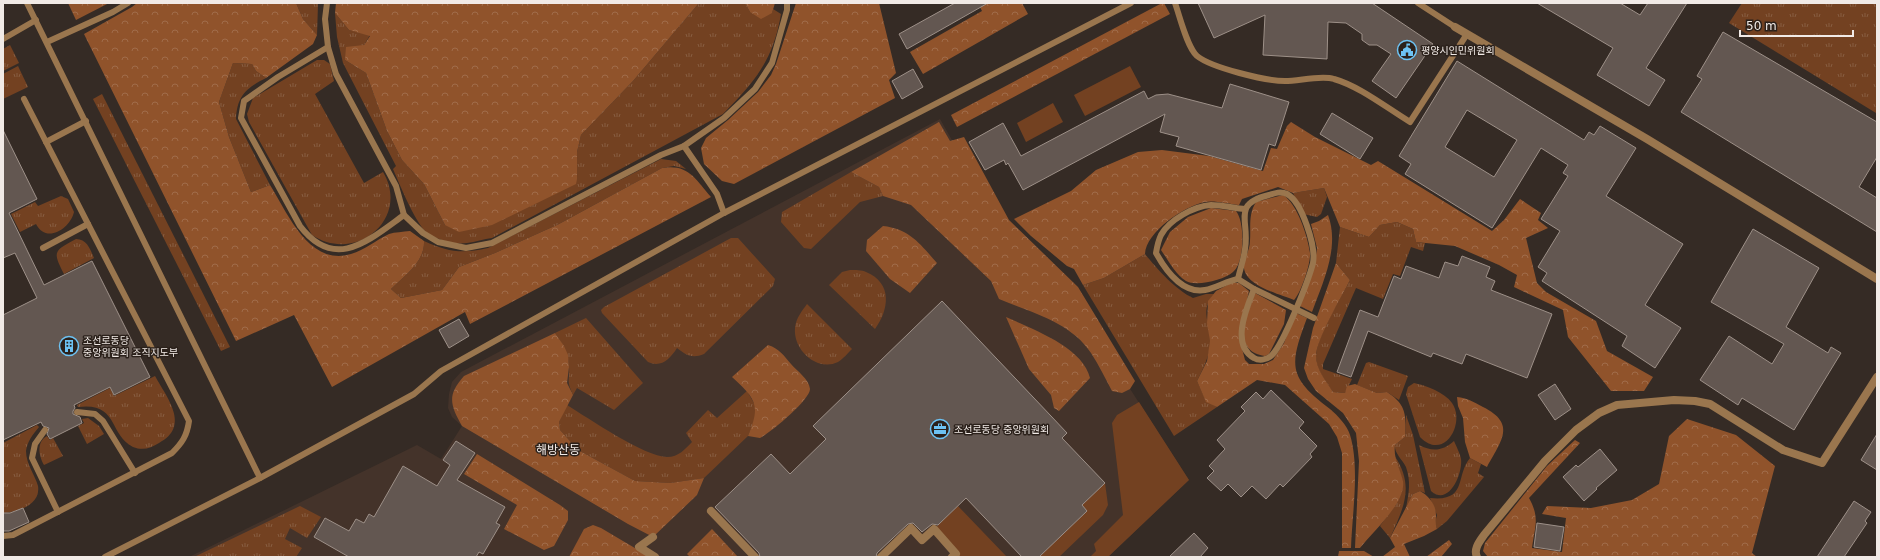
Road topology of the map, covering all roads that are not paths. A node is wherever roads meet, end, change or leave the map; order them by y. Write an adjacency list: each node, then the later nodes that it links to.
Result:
1 (27, 3): 8 (lane)
2 (128, 3): 12 (lane)
3 (326, 3): 13 (lane)
4 (787, 3): 17 (lane)
5 (1131, 3): 19 (lane)
6 (1175, 3): 10 (lane)
7 (1418, 3): 9 (lane)
8 (36, 20): 11 (lane); 12 (lane)
9 (1455, 27): 10 (street)
10 (1467, 34): 24 (street)
11 (3, 39)
12 (47, 42): 15 (lane)
13 (328, 48): 20 (lane); 20 (lane)
14 (24, 99): 16 (lane)
15 (86, 121): 16 (lane); 32 (lane)
16 (46, 142): 21 (lane)
17 (684, 146): 19 (lane); 20 (lane)
18 (1245, 209): 23 (lane); 23 (lane); 26 (lane)
19 (724, 213): 32 (lane)
20 (404, 215)
21 (88, 224): 22 (lane); 31 (lane)
22 (43, 248)
23 (1238, 279): 25 (lane)
24 (1877, 279)
25 (1254, 289): 26 (lane); 26 (lane)
26 (1296, 309): 27 (lane)
27 (1314, 318)
28 (1877, 377): 42 (street)
29 (77, 412): 31 (lane)
30 (45, 430): 34 (lane)
31 (135, 472): 34 (lane)
32 (260, 478): 37 (lane)
33 (711, 511): 39 (street)
34 (58, 512): 35 (lane)
35 (3, 536)
36 (653, 537): 38 (street)
37 (105, 557)
38 (655, 557)
39 (755, 557)
40 (881, 557): 41 (street)
41 (952, 557)
42 (1477, 557)

